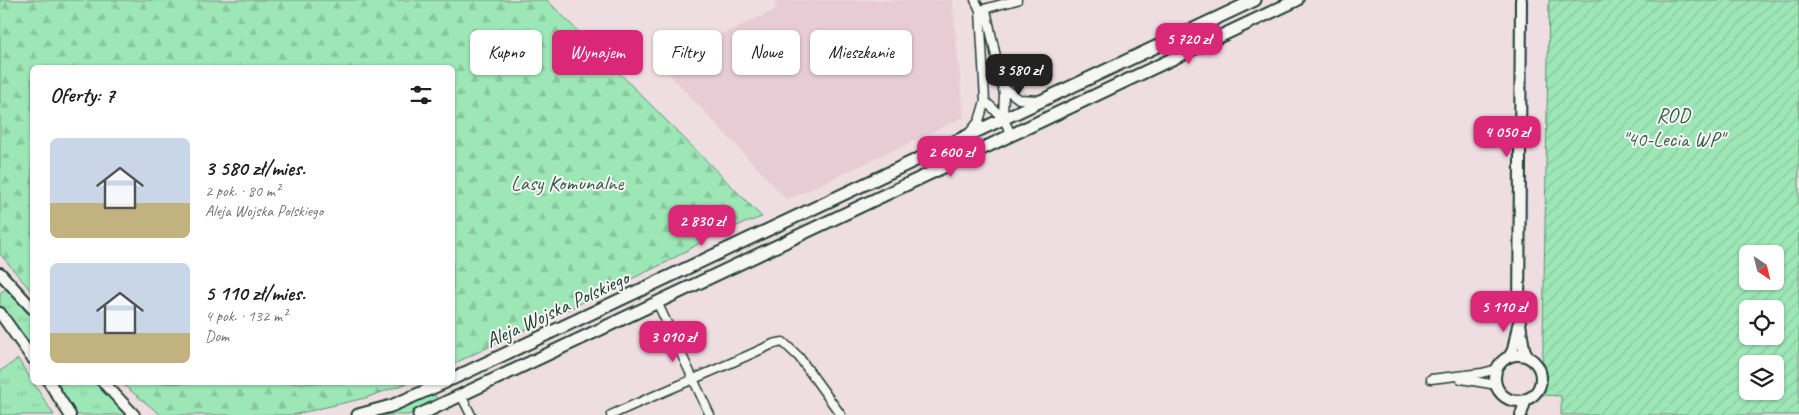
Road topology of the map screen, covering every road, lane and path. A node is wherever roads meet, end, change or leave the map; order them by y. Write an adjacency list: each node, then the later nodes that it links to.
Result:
1 (975, 0): 6 (street)
2 (1017, 0): 6 (street)
3 (1255, 0): 7 (main road, Aleja Wojska Polskiego)
4 (1297, 0): 8 (main road, Aleja Wojska Polskiego)
5 (1521, 0): 21 (street)
6 (983, 10): 9 (street); 11 (street)
7 (1126, 61): 8 (main road); 10 (main road, Aleja Wojska Polskiego)
8 (1133, 77): 13 (main road, Aleja Wojska Polskiego)
9 (1003, 87): 10 (street); 12 (street)
10 (1046, 98): 12 (main road, Aleja Wojska Polskiego)
11 (985, 101): 12 (street); 14 (street)
12 (1003, 118): 13 (street); 14 (main road, Aleja Wojska Polskiego)
13 (1011, 134): 17 (main road, Aleja Wojska Polskiego)
14 (962, 138): 15 (main road, Aleja Wojska Polskiego)
15 (705, 259): 17 (main road); 26 (main road, Aleja Wojska Polskiego)
16 (0, 273): 19 (street)
17 (713, 276): 18 (main road, Aleja Wojska Polskiego)
18 (658, 302): 27 (street); 34 (main road, Aleja Wojska Polskiego)
19 (30, 306)
20 (0, 313): 22 (street)
21 (1519, 317): 23 (street); 24 (street)
22 (30, 355)
23 (1509, 357): 24 (street); 25 (street)
24 (1528, 358): 36 (street)
25 (1497, 369): 28 (street); 33 (street)
26 (455, 378)
27 (693, 378): 37 (street); 43 (street); 44 (street)
28 (1452, 378): 29 (street); 33 (street)
29 (1431, 379)
30 (51, 385): 38 (street)
31 (106, 385): 39 (street)
32 (439, 385): 40 (main road)
33 (1497, 385): 35 (street)
34 (461, 395): 41 (main road, Aleja Wojska Polskiego); 42 (street)
35 (1510, 399): 36 (street); 45 (street)
36 (1526, 399): 46 (street)
37 (615, 414)
38 (70, 415)
39 (134, 415)
40 (358, 415)
41 (419, 415)
42 (471, 415)
43 (710, 415)
44 (841, 415)
45 (1515, 415)
46 (1521, 415)

